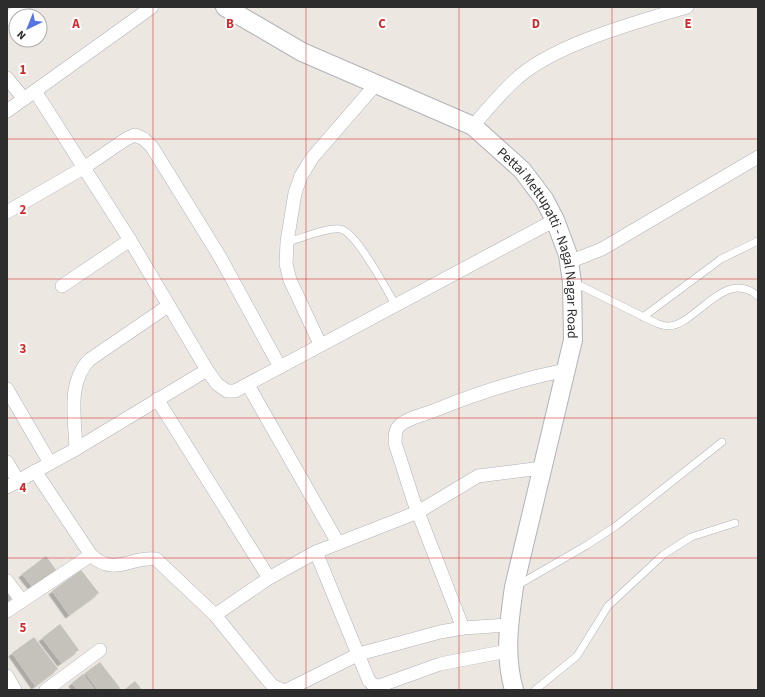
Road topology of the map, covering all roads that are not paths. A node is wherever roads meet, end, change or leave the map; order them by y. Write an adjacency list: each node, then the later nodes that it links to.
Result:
1 (23, 7): 5 (street)
2 (152, 7): 8 (street)
3 (225, 7): 7 (main road, Pettai Mettupatti - Nagal Nagar Road)
4 (686, 7): 11 (street)
5 (7, 19)
6 (7, 78): 9 (street)
7 (377, 83): 11 (main road, Pettai Mettupatti - Nagal Nagar Road); 18 (street)
8 (35, 91): 9 (street); 13 (street)
9 (24, 99): 10 (street)
10 (7, 111)
11 (473, 126): 15 (main road, Pettai Mettupatti - Nagal Nagar Road)
12 (758, 157): 19 (street)
13 (85, 167): 14 (street); 16 (street); 27 (street)
14 (7, 212)
15 (555, 220): 19 (main road, Pettai Mettupatti - Nagal Nagar Road); 23 (street)
16 (130, 240): 21 (street); 24 (street)
17 (758, 241): 25 (lane)
18 (286, 242): 23 (lane); 26 (street)
19 (569, 262): 20 (main road, Pettai Mettupatti - Nagal Nagar Road)
20 (572, 282): 25 (lane); 29 (main road, Pettai Mettupatti - Nagal Nagar Road)
21 (62, 286)
22 (758, 296): 25 (lane)
23 (395, 304): 26 (street)
24 (168, 306): 28 (street); 34 (street)
25 (643, 317)
26 (320, 344): 27 (street)
27 (280, 367): 30 (street)
28 (207, 370): 30 (street); 32 (street)
29 (567, 370): 37 (main road, Pettai Mettupatti - Nagal Nagar Road); 40 (street)
30 (248, 385): 42 (street)
31 (7, 389): 36 (street)
32 (157, 399): 34 (street); 45 (street)
33 (722, 442): 47 (lane)
34 (76, 449): 36 (street)
35 (7, 462): 39 (street)
36 (50, 463): 38 (street)
37 (542, 468): 40 (street); 47 (main road, Pettai Mettupatti - Nagal Nagar Road)
38 (35, 471): 39 (street); 44 (street)
39 (12, 484)
40 (418, 512): 42 (street); 52 (street)
41 (735, 523): 62 (lane)
42 (338, 543): 43 (street)
43 (316, 552): 45 (street); 55 (street)
44 (91, 555): 48 (street); 50 (street)
45 (269, 578): 50 (street)
46 (7, 581): 48 (street)
47 (514, 587): 51 (main road, Pettai Mettupatti - Nagal Nagar Road)
48 (22, 601): 49 (street)
49 (7, 611)
50 (215, 614): 57 (street)
51 (508, 625): 52 (street); 54 (main road, Pettai Mettupatti - Nagal Nagar Road)
52 (463, 628): 55 (street)
53 (100, 650): 59 (street)
54 (507, 652): 55 (street); 61 (main road, Pettai Mettupatti - Nagal Nagar Road)
55 (359, 654): 60 (street)
56 (7, 676): 58 (street)
57 (275, 689)
58 (15, 690)
59 (46, 690)
60 (287, 690)
61 (514, 690)
62 (535, 690)

